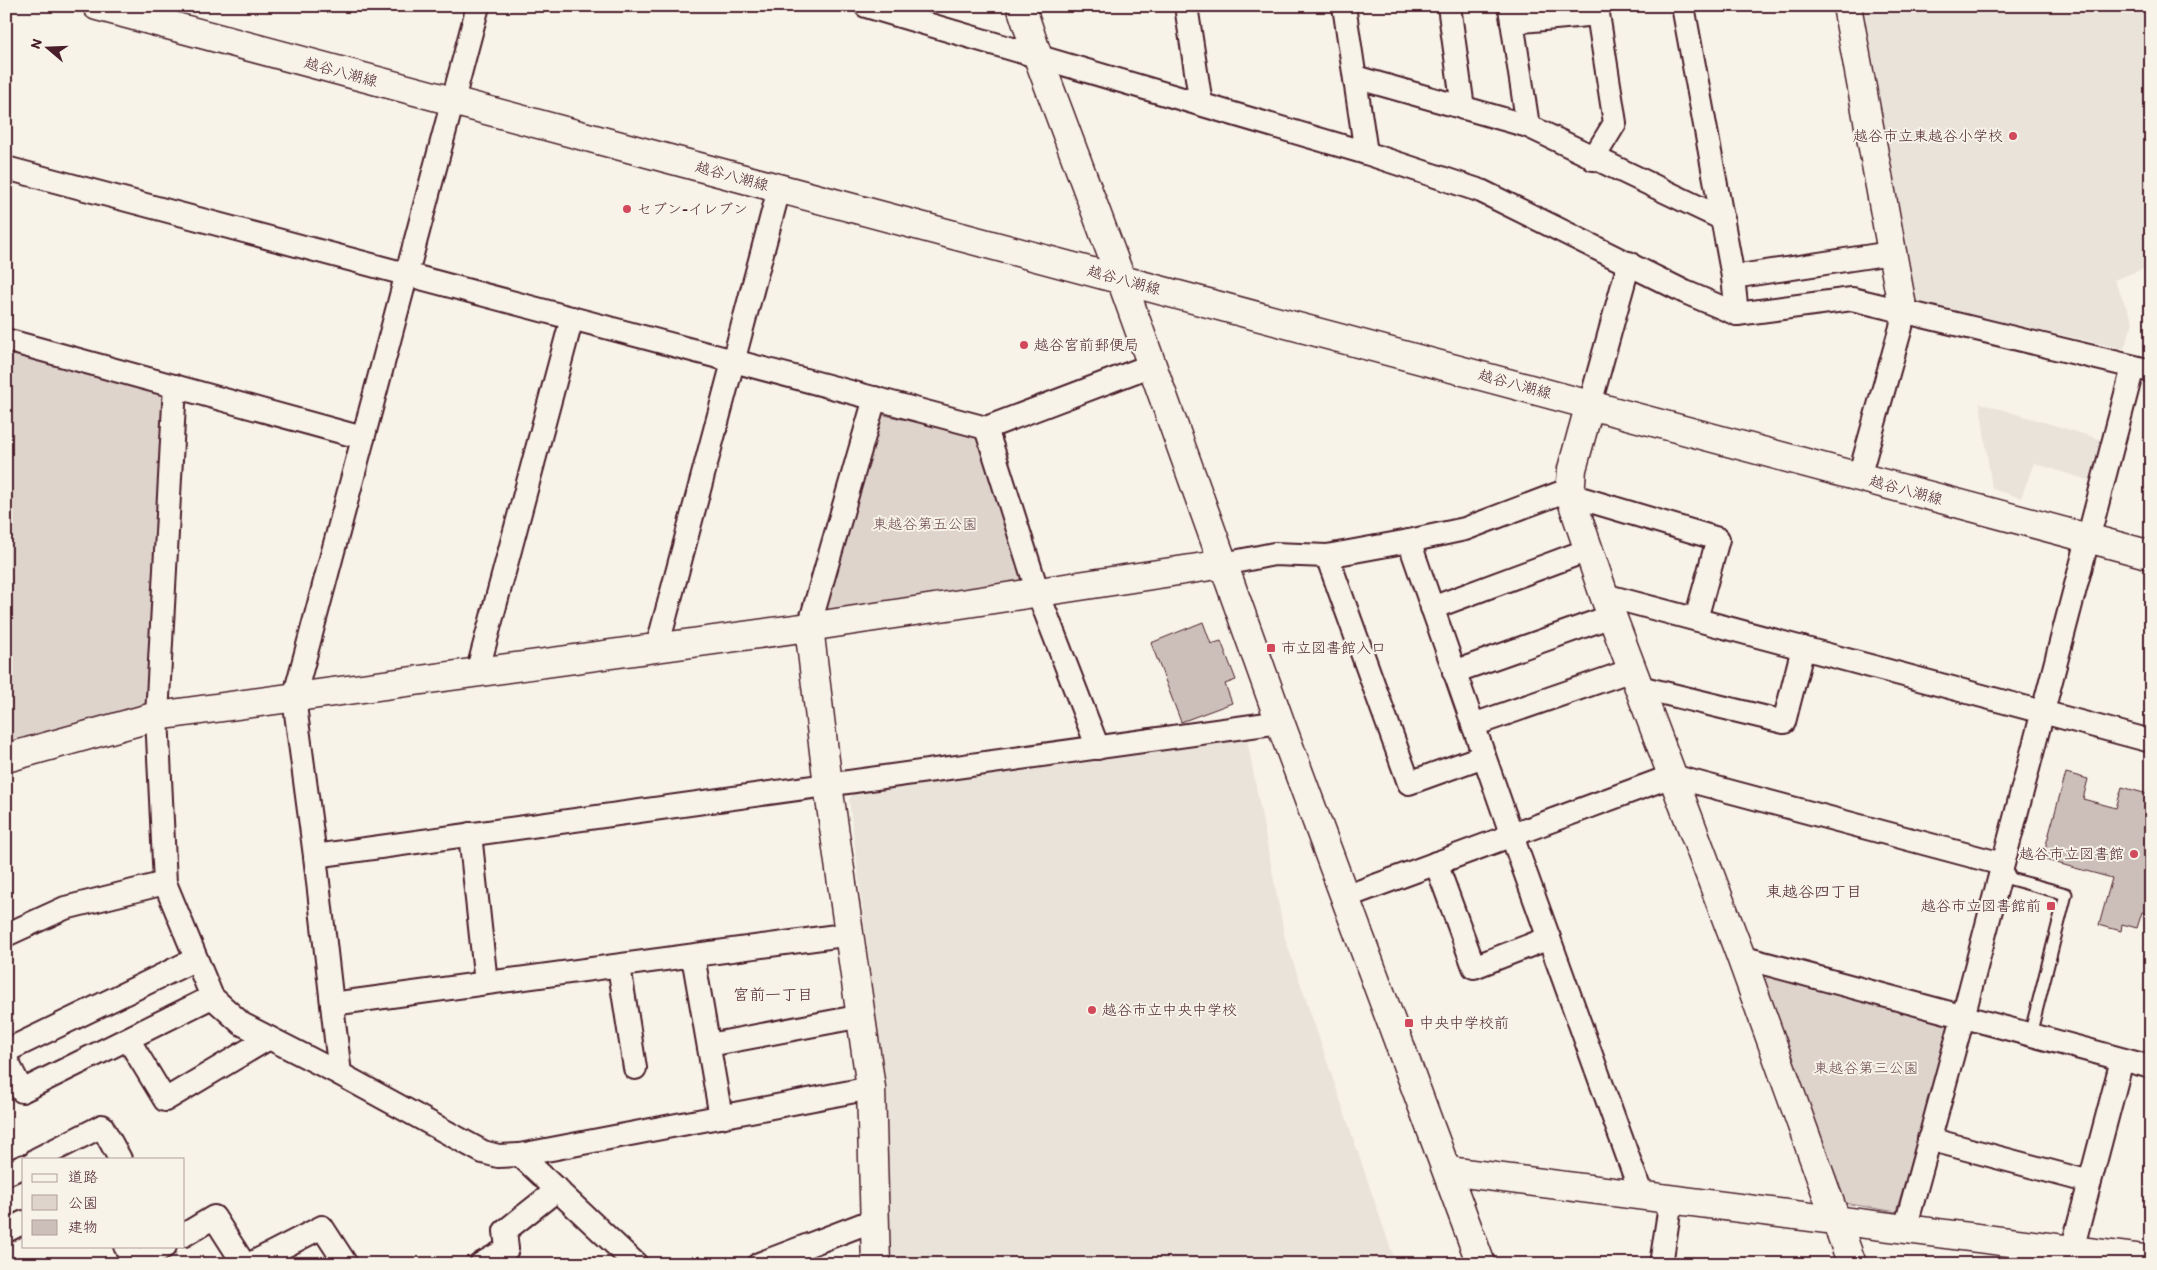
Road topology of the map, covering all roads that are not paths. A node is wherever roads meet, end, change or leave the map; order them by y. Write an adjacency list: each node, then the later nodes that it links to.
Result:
1 (97, 6): 13 (street, 越谷八潮線)
2 (478, 6): 13 (street)
3 (866, 6): 11 (street)
4 (1021, 6): 11 (street)
5 (1186, 6): 14 (street)
6 (1344, 6): 12 (street)
7 (1449, 6): 15 (street)
8 (1683, 6): 21 (street)
9 (1847, 6): 22 (street)
10 (1511, 14): 16 (street); 18 (street)
11 (1038, 57): 14 (street); 26 (street)
12 (1354, 76): 15 (street); 17 (street)
13 (453, 101): 20 (street, 越谷八潮線); 24 (street)
14 (1201, 104): 17 (street)
15 (1463, 108): 16 (street)
16 (1528, 126): 18 (street)
17 (1366, 154): 23 (street)
18 (1593, 159): 21 (street)
19 (6, 168): 24 (street)
20 (779, 189): 26 (street, 越谷八潮線); 31 (street)
21 (1722, 219): 25 (street)
22 (1891, 253): 25 (street); 27 (street)
23 (1629, 263): 28 (street); 36 (street)
24 (407, 274): 29 (street); 38 (street)
25 (1734, 278): 28 (street)
26 (1121, 279): 32 (street); 36 (street, 越谷八潮線)
27 (1903, 312): 28 (street); 33 (street); 39 (street)
28 (1737, 314)
29 (572, 318): 31 (street); 54 (street)
30 (6, 340): 34 (street)
31 (732, 360): 35 (street); 52 (street)
32 (1152, 364): 37 (street); 46 (street)
33 (2142, 369): 41 (street)
34 (175, 386): 38 (street); 59 (street)
35 (875, 398): 37 (street); 51 (street)
36 (1590, 404): 39 (street, 越谷八潮線); 40 (street)
37 (986, 428): 47 (street)
38 (363, 438): 57 (street)
39 (1859, 477): 41 (street, 越谷八潮線)
40 (1570, 495): 42 (street); 43 (street); 50 (street)
41 (2089, 538): 44 (street, 越谷八潮線); 58 (street)
42 (1409, 542): 45 (street); 49 (street)
43 (1588, 550): 48 (street); 49 (street)
44 (2151, 555)
45 (1327, 556): 46 (street); 64 (street)
46 (1224, 564): 47 (street); 60 (street)
47 (1038, 593): 51 (street); 63 (street)
48 (1608, 605): 50 (street); 55 (street); 56 (street)
49 (1432, 608): 55 (street)
50 (1696, 619): 53 (street)
51 (809, 627): 52 (street); 67 (street)
52 (657, 648): 54 (street)
53 (1803, 648): 56 (street); 58 (street)
54 (477, 672): 57 (street)
55 (1454, 672): 61 (street)
56 (1636, 679): 61 (street); 66 (street)
57 (294, 698): 59 (street); 70 (street)
58 (2043, 712): 62 (street); 72 (street)
59 (157, 716): 65 (street); 73 (street)
60 (1280, 722): 63 (street); 74 (street)
61 (1473, 726): 64 (street)
62 (2151, 741)
63 (1098, 748): 67 (street)
64 (1484, 756): 69 (street)
65 (6, 758)
66 (1672, 776): 69 (street); 72 (street); 79 (street)
67 (828, 785): 68 (street); 75 (street)
68 (470, 834): 70 (street); 82 (street)
69 (1512, 836): 71 (street); 77 (street)
70 (315, 856): 84 (street)
71 (1436, 863): 74 (street); 77 (street)
72 (2002, 864): 86 (street); 87 (lane)
73 (165, 883): 76 (street); 80 (street)
74 (1345, 897): 104 (street)
75 (851, 934): 78 (street); 85 (street)
76 (6, 935)
77 (1549, 938): 108 (street)
78 (692, 956): 81 (street); 90 (street)
79 (1741, 957): 86 (street); 111 (street)
80 (196, 959): 83 (street); 91 (street)
81 (620, 966): 82 (street); 95 (street)
82 (486, 983): 84 (street)
83 (212, 997): 88 (street); 89 (street)
84 (332, 1004): 96 (street)
85 (862, 1016): 90 (street); 97 (street)
86 (1963, 1017): 87 (street); 99 (street)
87 (2030, 1035): 93 (street)
88 (269, 1038): 89 (street); 96 (street)
89 (128, 1039): 92 (street)
90 (709, 1046): 98 (street)
91 (6, 1051)
92 (6, 1058)
93 (2122, 1060): 94 (street); 106 (street)
94 (2151, 1067)
95 (635, 1068)
96 (340, 1074): 100 (street)
97 (871, 1088): 98 (street); 110 (street)
98 (722, 1117): 100 (street)
99 (1928, 1139): 106 (street); 113 (street)
100 (520, 1155): 107 (street)
101 (40, 1158): 102 (street)
102 (119, 1158)
103 (22, 1167): 105 (street)
104 (1448, 1171): 108 (street); 128 (street)
105 (6, 1174)
106 (2090, 1182): 118 (street)
107 (558, 1190): 120 (street); 125 (street)
108 (1642, 1196): 109 (street)
109 (1671, 1199): 111 (street); 129 (street)
110 (874, 1220): 126 (street); 127 (street)
111 (1837, 1220): 113 (street); 130 (street)
112 (22, 1223): 114 (street)
113 (1905, 1229): 118 (street)
114 (6, 1231)
115 (185, 1234): 122 (street)
116 (126, 1248): 121 (street)
117 (161, 1248): 121 (street)
118 (2072, 1250): 119 (street)
119 (2146, 1261)
120 (629, 1262)
121 (135, 1264)
122 (244, 1264)
123 (250, 1264): 124 (street)
124 (346, 1264)
125 (481, 1264)
126 (758, 1264)
127 (876, 1264)
128 (1481, 1264)
129 (1661, 1264)
130 (1852, 1264)

